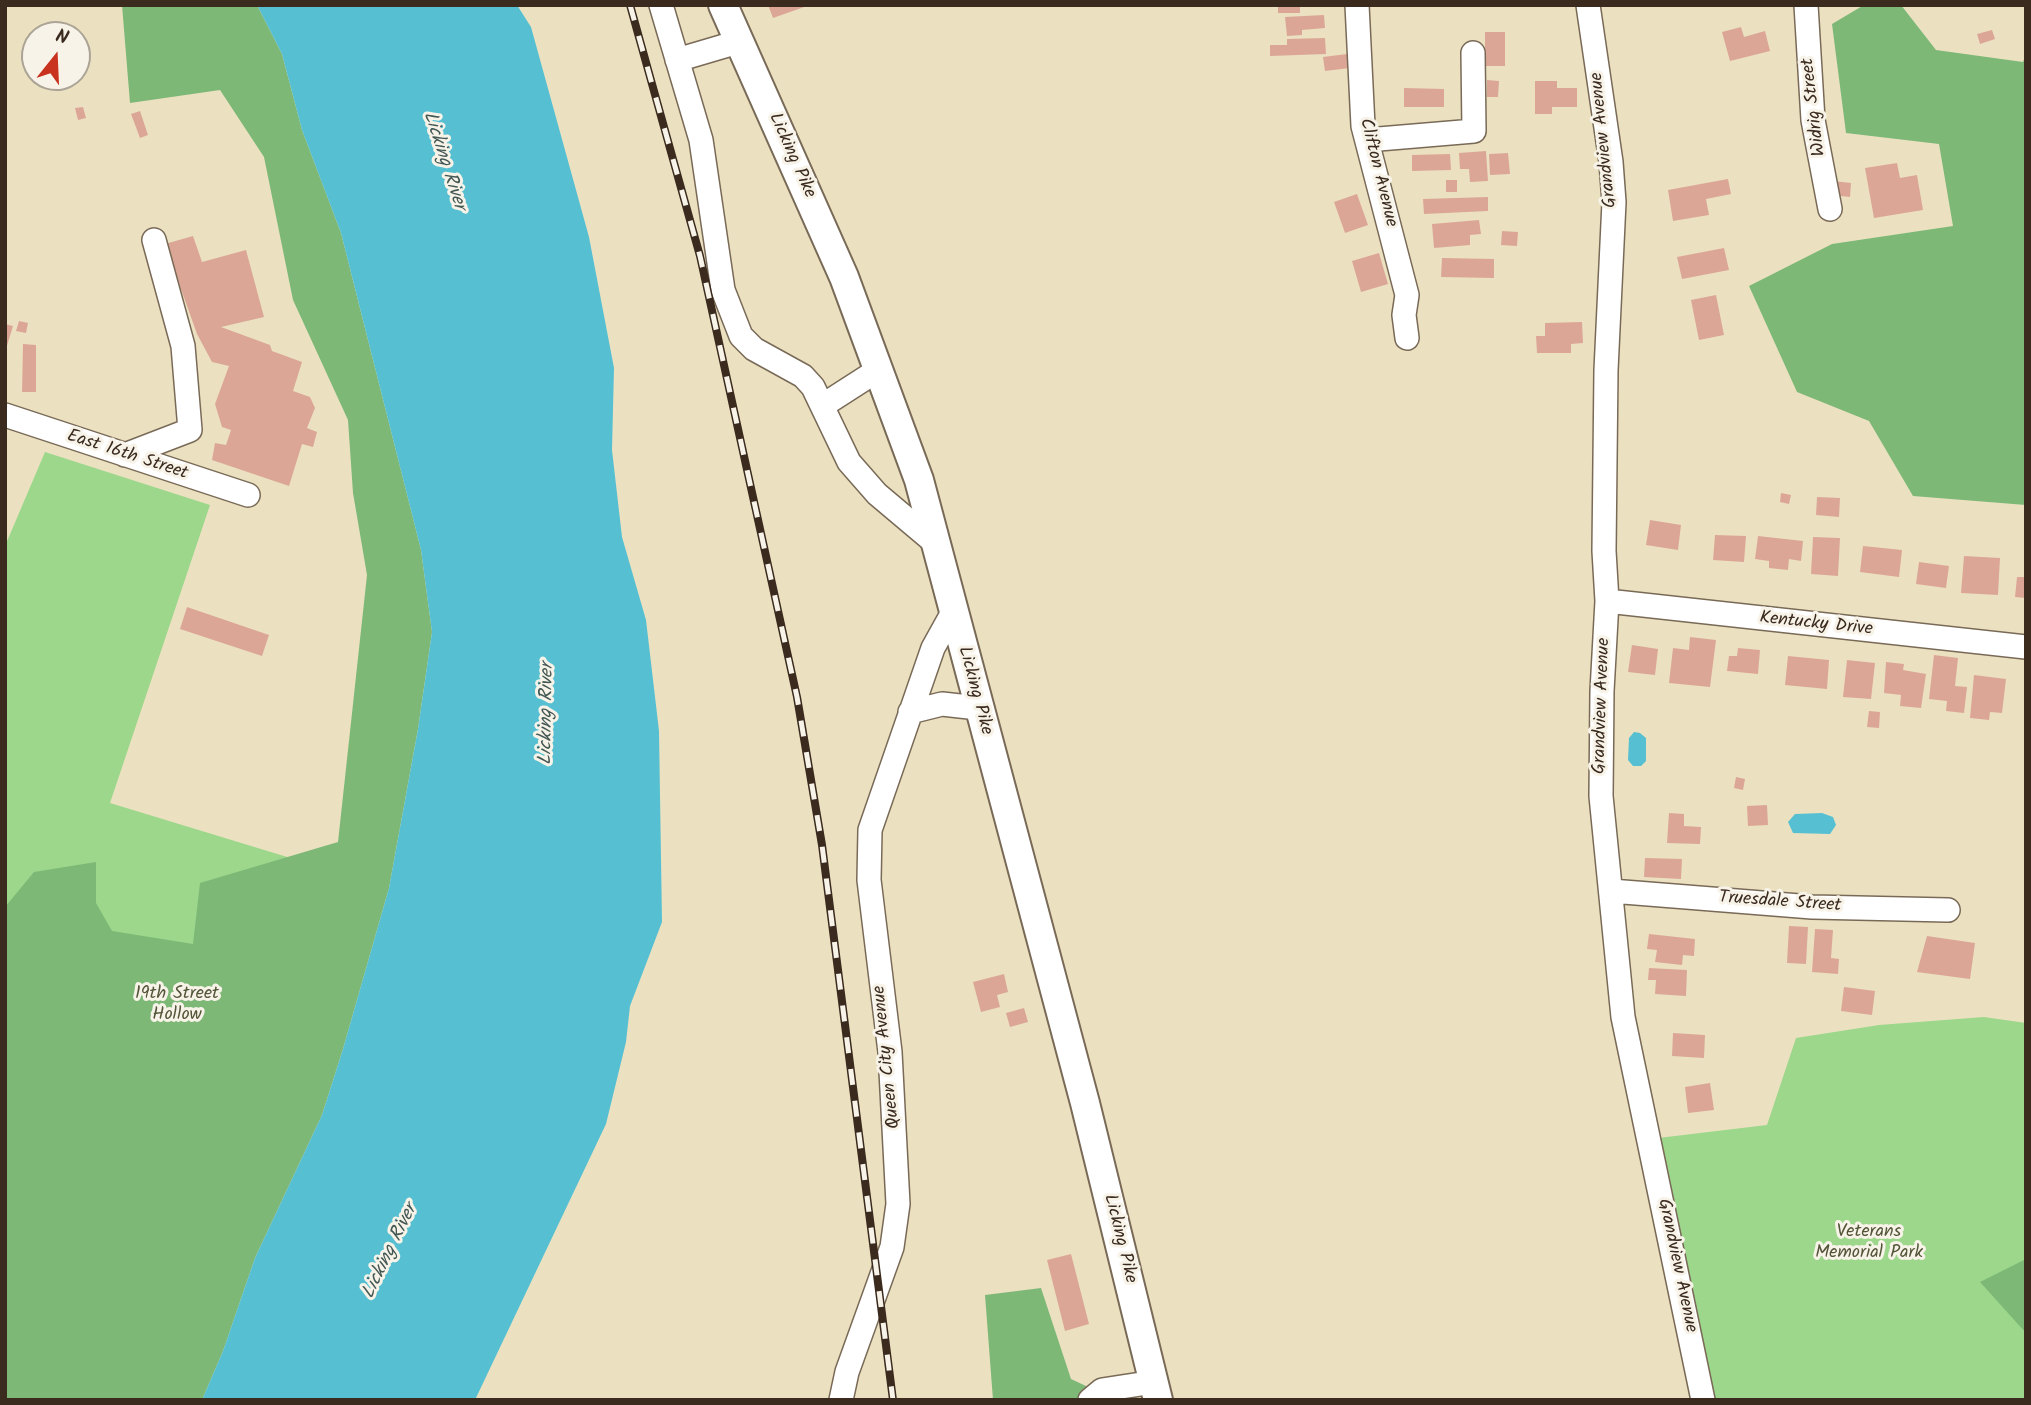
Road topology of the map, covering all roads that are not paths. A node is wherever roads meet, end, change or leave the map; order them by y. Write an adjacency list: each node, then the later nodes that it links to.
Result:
1 (661, 5): 8 (street)
2 (723, 5): 6 (main road, Licking Pike)
3 (1357, 5): 9 (street, Clifton Avenue)
4 (1588, 5): 19 (street, Grandview Avenue)
5 (1806, 5): 10 (street, Widrig Street)
6 (738, 42): 8 (street); 13 (main road, Licking Pike)
7 (1474, 53): 9 (street)
8 (677, 60): 14 (street)
9 (1367, 140): 12 (street, Clifton Avenue)
10 (1830, 209)
11 (154, 240): 16 (street)
12 (1406, 338)
13 (878, 370): 14 (street); 18 (main road, Licking Pike)
14 (822, 406): 18 (street)
15 (5, 415): 16 (street, East 16th Street)
16 (125, 455): 17 (street, East 16th Street)
17 (248, 495)
18 (934, 542): 20 (main road, Licking Pike)
19 (1607, 601): 21 (street, Kentucky Drive); 24 (street, Grandview Avenue)
20 (953, 612): 22 (main road, Licking Pike); 23 (street, Queen City Avenue)
21 (2026, 647)
22 (978, 708): 23 (street); 26 (main road, Licking Pike)
23 (910, 712): 27 (street, Queen City Avenue)
24 (1611, 891): 25 (street, Truesdale Street); 29 (street, Grandview Avenue)
25 (1948, 911)
26 (1156, 1391): 28 (street)
27 (841, 1400)
28 (1090, 1400)
29 (1703, 1400)

